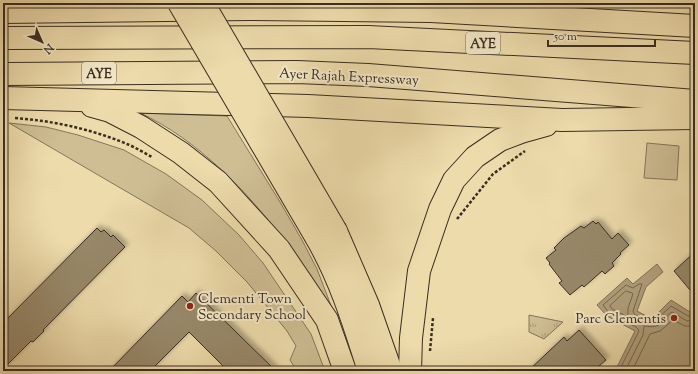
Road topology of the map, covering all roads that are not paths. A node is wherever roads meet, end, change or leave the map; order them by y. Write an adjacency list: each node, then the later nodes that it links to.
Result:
1 (15, 3): 4 (highway)
2 (180, 3): 15 (highway, bridge)
3 (203, 3): 15 (highway, bridge)
4 (43, 11): 5 (highway); 6 (highway)
5 (3, 12)
6 (695, 26)
7 (3, 38): 8 (highway, AYE)
8 (695, 53)
9 (3, 74): 11 (highway, Ayer Rajah Expressway / AYE)
10 (72, 100): 12 (highway); 14 (highway); 16 (highway)
11 (695, 101)
12 (5, 107)
13 (695, 118): 14 (highway)
14 (562, 120): 19 (highway)
15 (326, 234): 17 (highway); 18 (highway)
16 (345, 371)
17 (369, 371)
18 (391, 371)
19 (410, 371)

